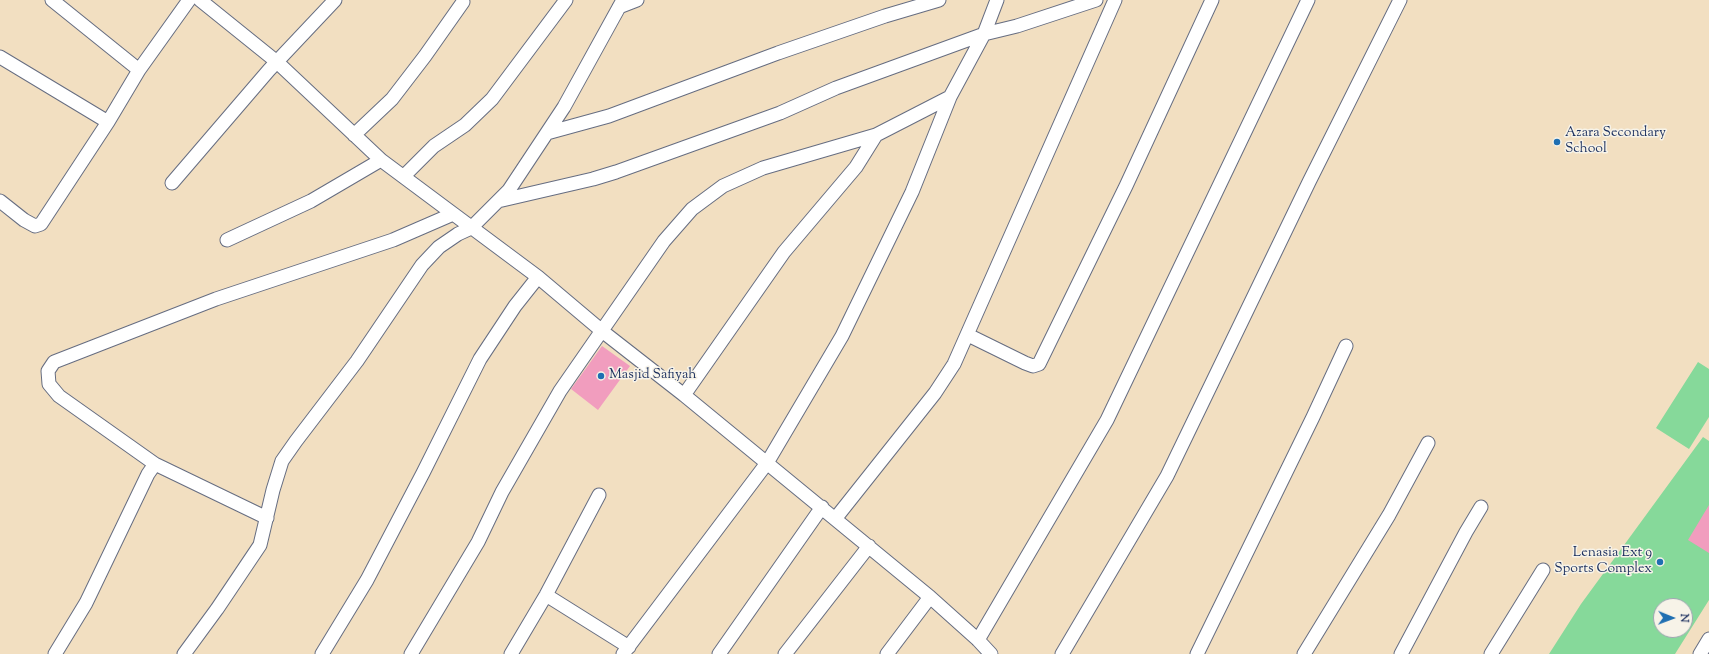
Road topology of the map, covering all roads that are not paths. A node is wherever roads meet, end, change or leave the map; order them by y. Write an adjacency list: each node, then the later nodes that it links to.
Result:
1 (52, 0): 19 (street)
2 (189, 0): 19 (street)
3 (200, 0): 18 (street)
4 (335, 0): 18 (street)
5 (566, 0): 26 (street)
6 (637, 0): 15 (street)
7 (939, 0): 22 (street)
8 (997, 0): 16 (street)
9 (1096, 0): 16 (street)
10 (1115, 0): 35 (street)
11 (1212, 0): 35 (street)
12 (1308, 0): 51 (street)
13 (1400, 0): 62 (street)
14 (463, 2): 23 (street)
15 (621, 4): 22 (street)
16 (984, 34): 20 (street); 29 (street)
17 (0, 57): 21 (street)
18 (277, 62): 23 (street); 27 (street)
19 (139, 70): 21 (street)
20 (950, 97): 24 (street); 39 (street)
21 (108, 122): 28 (street)
22 (547, 133): 29 (street)
23 (354, 135): 25 (street)
24 (876, 135): 34 (street); 37 (street)
25 (381, 160): 26 (street); 32 (street)
26 (404, 176): 30 (street)
27 (172, 183)
28 (0, 201)
29 (498, 201): 31 (street)
30 (453, 214): 31 (street); 40 (street)
31 (471, 228): 33 (street); 44 (street)
32 (227, 240)
33 (538, 277): 34 (street); 55 (street)
34 (602, 332): 37 (street); 56 (street)
35 (968, 335): 45 (street)
36 (1346, 346): 63 (street)
37 (684, 395): 39 (street)
38 (1428, 443): 64 (street)
39 (767, 463): 42 (street); 52 (street)
40 (155, 464): 44 (street); 53 (street)
41 (599, 495): 48 (street)
42 (822, 507): 45 (street); 58 (street)
43 (1481, 507): 65 (street)
44 (267, 518): 54 (street)
45 (835, 519): 46 (street)
46 (869, 546): 49 (street); 59 (street)
47 (1543, 570): 66 (street)
48 (546, 595): 52 (street); 57 (street)
49 (930, 597): 51 (street); 60 (street)
50 (1709, 639): 67 (street)
51 (978, 640): 61 (street)
52 (626, 650)
53 (55, 654)
54 (184, 654)
55 (322, 654)
56 (411, 654)
57 (511, 654)
58 (719, 654)
59 (785, 654)
60 (887, 654)
61 (991, 654)
62 (1062, 654)
63 (1197, 654)
64 (1304, 654)
65 (1401, 654)
66 (1491, 654)
67 (1700, 654)

